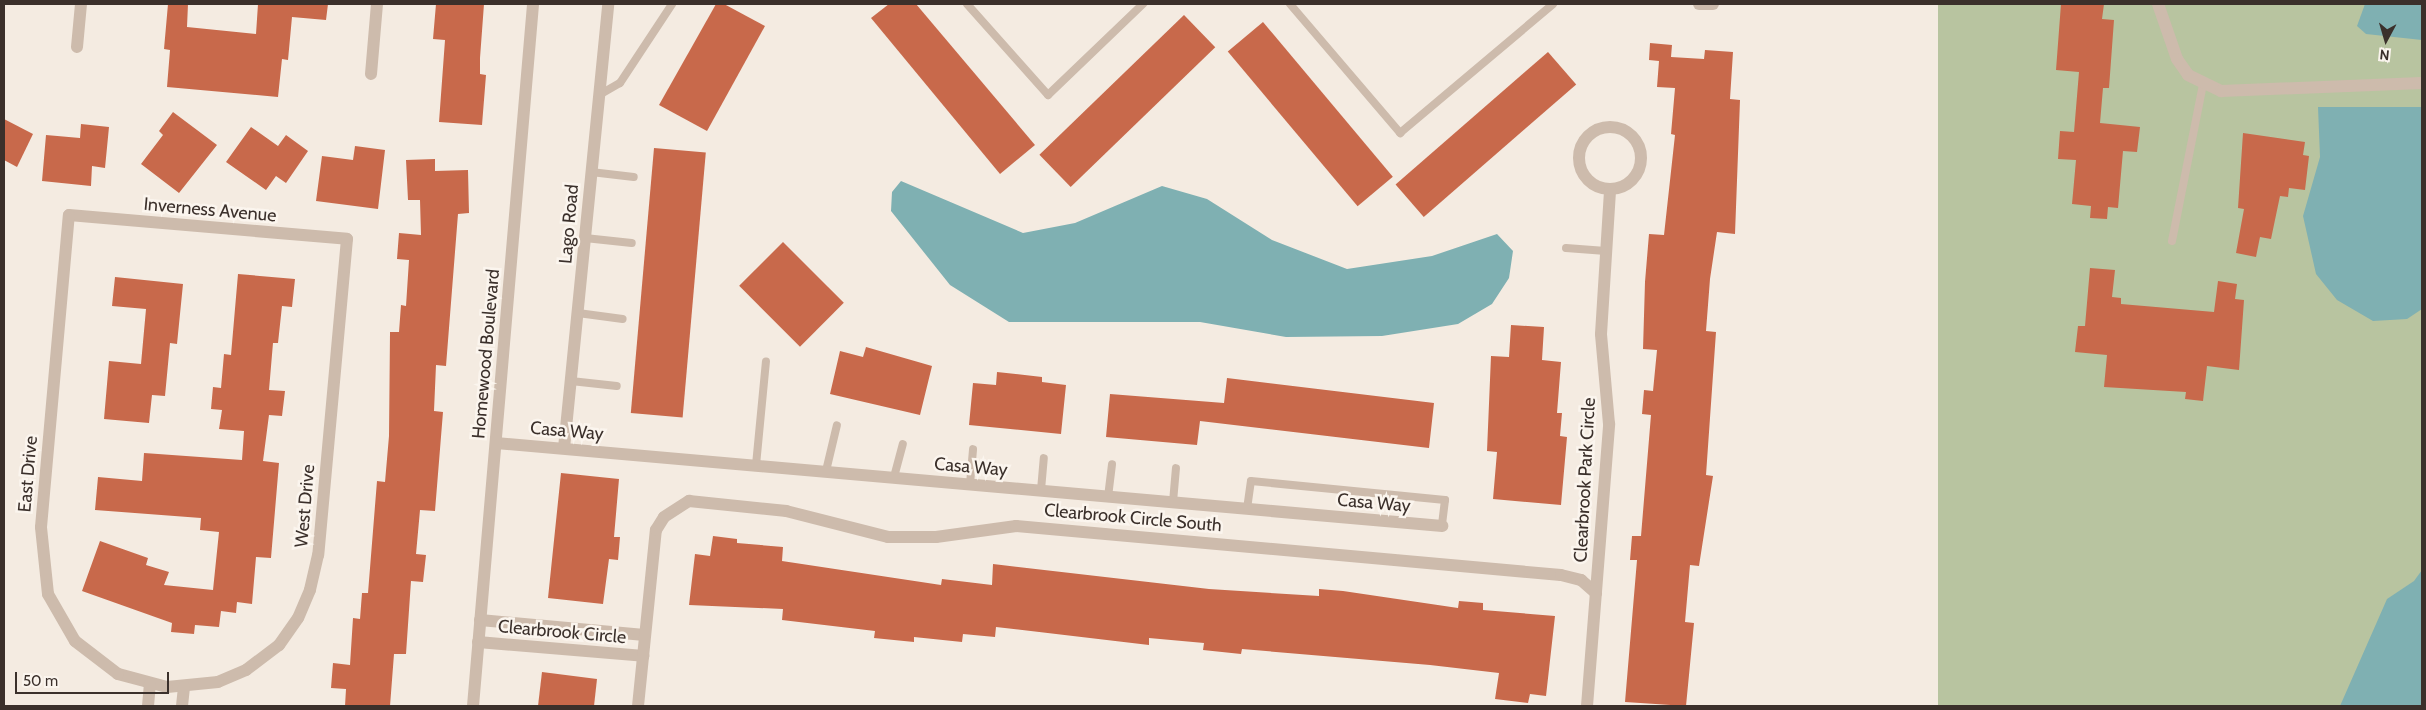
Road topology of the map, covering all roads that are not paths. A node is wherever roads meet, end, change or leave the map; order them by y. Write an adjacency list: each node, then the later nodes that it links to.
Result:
1 (81, 4): 13 (street)
2 (377, 4): 14 (street)
3 (533, 4): 34 (street, Homewood Boulevard)
4 (608, 4): 17 (street, Lago Road)
5 (672, 4): 17 (lane)
6 (967, 4): 7 (lane)
7 (1143, 4)
8 (1290, 4): 9 (lane)
9 (1553, 4)
10 (1698, 4): 11 (street)
11 (1713, 4)
12 (2158, 4): 16 (street)
13 (77, 48)
14 (371, 74)
15 (2422, 83): 16 (street)
16 (2203, 85): 24 (lane)
17 (599, 95): 18 (street, Lago Road)
18 (591, 172): 19 (lane); 22 (street, Lago Road)
19 (634, 177)
20 (1610, 189): 20 (street); 27 (street, Clearbrook Park Circle)
21 (69, 215): 23 (street, Inverness Avenue); 55 (street, East Drive)
22 (585, 238): 25 (lane); 28 (street, Lago Road)
23 (347, 239): 57 (street, West Drive)
24 (2172, 241)
25 (632, 243)
26 (1566, 248): 27 (lane)
27 (1606, 251): 50 (street, Clearbrook Park Circle)
28 (578, 313): 29 (lane); 31 (street, Lago Road)
29 (623, 319)
30 (766, 360): 40 (lane)
31 (571, 381): 32 (lane); 36 (street, Lago Road)
32 (617, 386)
33 (838, 425): 42 (lane)
34 (496, 443): 36 (street, Casa Way); 51 (street, Homewood Boulevard)
35 (903, 444): 43 (lane)
36 (564, 448): 40 (street, Casa Way)
37 (973, 450): 44 (lane)
38 (1044, 458): 45 (lane)
39 (1112, 464): 46 (lane)
40 (756, 465): 42 (street, Casa Way)
41 (1176, 468): 47 (lane)
42 (826, 471): 43 (street, Casa Way)
43 (894, 477): 44 (street, Casa Way)
44 (970, 484): 45 (street, Casa Way)
45 (1041, 490): 46 (street, Casa Way)
46 (1108, 496): 47 (street, Casa Way)
47 (1173, 502): 48 (street, Casa Way)
48 (1247, 509): 49 (street, Casa Way); 49 (lane)
49 (1442, 526)
50 (1596, 593): 52 (street, Clearbrook Circle South); 62 (street, Clearbrook Park Circle)
51 (480, 620): 52 (street, Clearbrook Circle); 53 (street, Homewood Boulevard)
52 (644, 635): 54 (street)
53 (478, 642): 54 (street, Clearbrook Circle); 60 (street, Homewood Boulevard)
54 (643, 656): 61 (street)
55 (150, 684): 56 (street, East Drive); 58 (street)
56 (167, 687): 57 (street, West Drive)
57 (184, 687): 59 (street)
58 (148, 706)
59 (182, 706)
60 (473, 706)
61 (638, 706)
62 (1587, 706)

